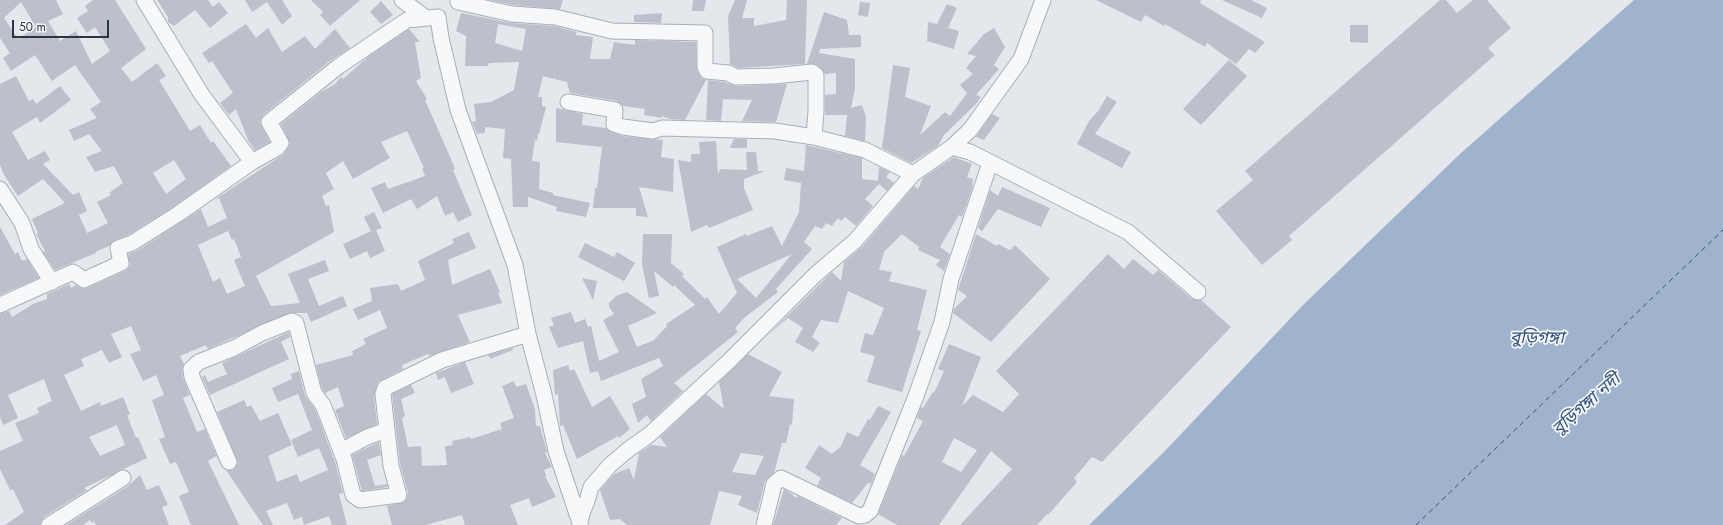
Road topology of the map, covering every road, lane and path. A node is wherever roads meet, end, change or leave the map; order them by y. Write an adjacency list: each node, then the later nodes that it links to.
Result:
1 (144, 0): 9 (street)
2 (402, 0): 5 (street)
3 (1043, 0): 8 (street)
4 (458, 1): 5 (street); 7 (street)
5 (432, 17): 9 (street); 16 (street)
6 (568, 102): 7 (street)
7 (814, 137): 11 (street)
8 (952, 148): 10 (street); 11 (street)
9 (252, 162): 13 (street)
10 (990, 163): 14 (street); 23 (street)
11 (913, 174): 21 (street)
12 (0, 189): 13 (street)
13 (52, 282): 15 (street)
14 (1198, 292)
15 (0, 306)
16 (528, 334): 17 (street); 21 (street)
17 (388, 430): 18 (street); 18 (street)
18 (341, 451): 19 (street)
19 (229, 462)
20 (124, 478): 22 (street)
21 (580, 524)
22 (49, 525)
23 (764, 525)

